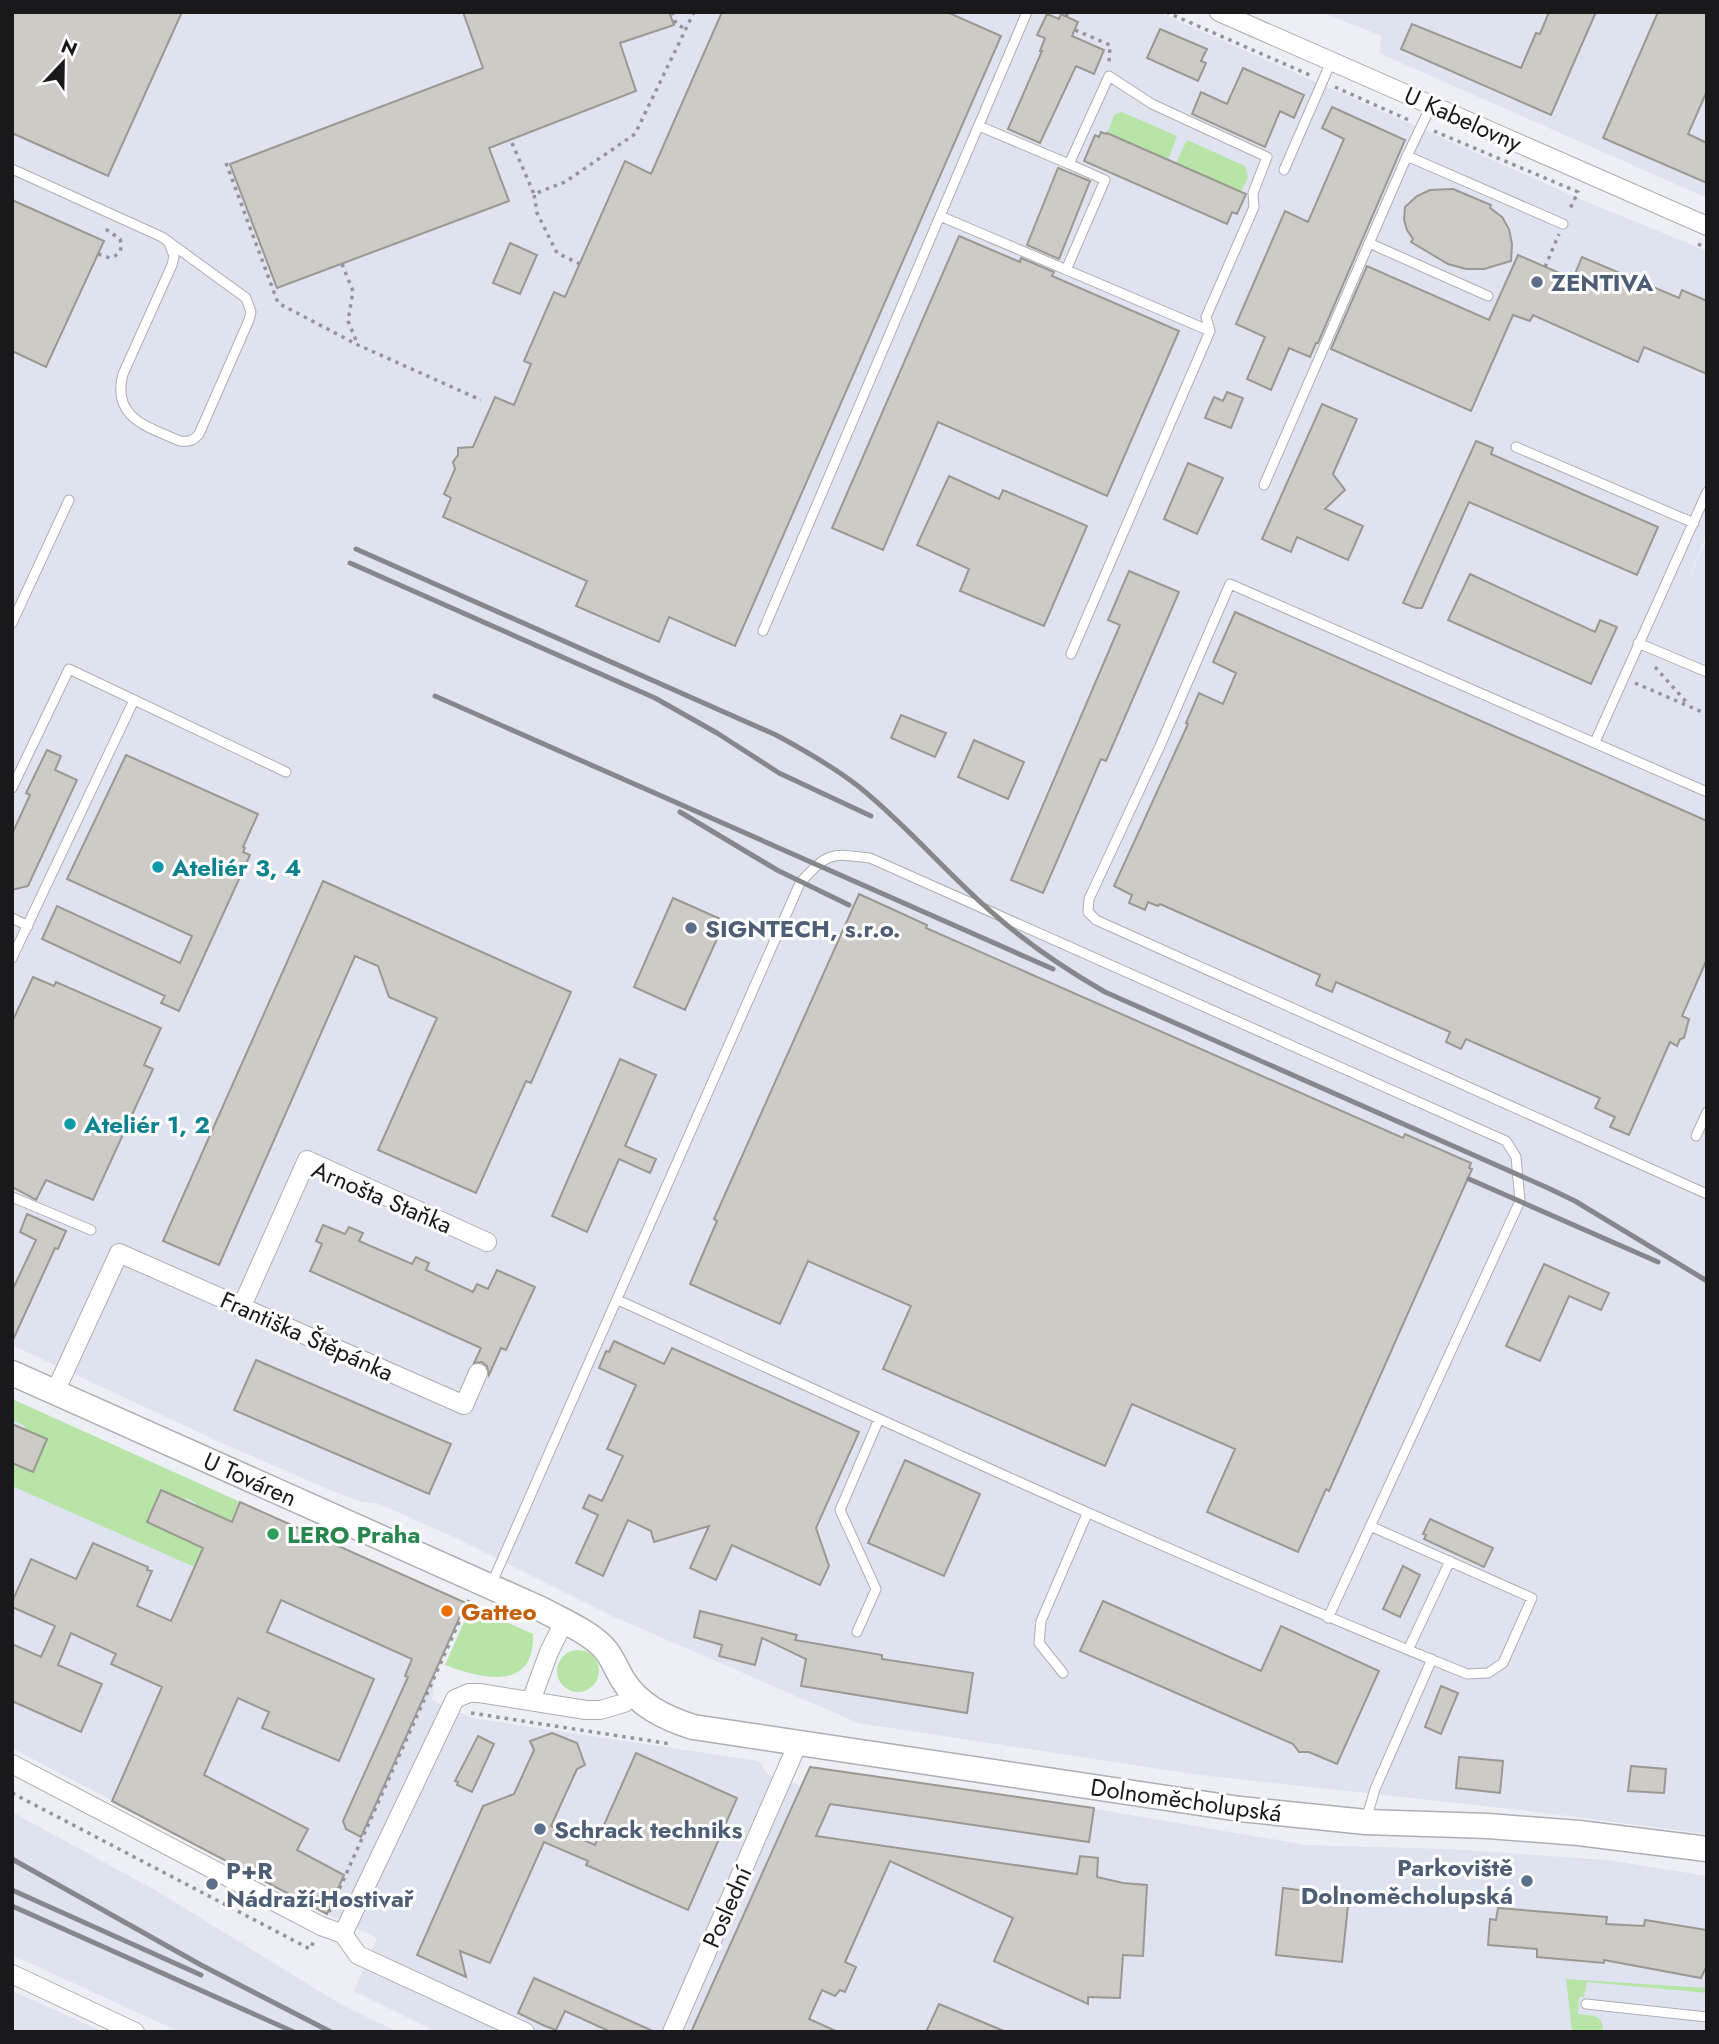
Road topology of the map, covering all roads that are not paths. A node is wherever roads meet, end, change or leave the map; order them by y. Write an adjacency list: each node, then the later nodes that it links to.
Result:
1 (1027, 12): 5 (lane)
2 (1219, 12): 3 (street, U Kabelovny)
3 (1331, 62): 4 (street, U Kabelovny); 9 (lane)
4 (1432, 106): 6 (lane); 12 (street, U Kabelovny)
5 (979, 126): 7 (lane); 10 (lane)
6 (1407, 156): 11 (lane); 14 (lane)
7 (1069, 164): 15 (lane); 17 (lane)
8 (12, 170): 13 (lane)
9 (1284, 170)
10 (940, 216): 15 (lane); 24 (lane)
11 (1563, 224)
12 (1707, 226)
13 (169, 243): 13 (lane)
14 (1369, 243): 16 (lane); 19 (lane)
15 (1066, 270): 17 (lane)
16 (1488, 296)
17 (1210, 331): 26 (lane)
18 (1516, 447): 22 (lane)
19 (1264, 485)
20 (1707, 492): 22 (lane)
21 (69, 500): 23 (lane)
22 (1694, 523): 25 (lane)
23 (12, 623)
24 (763, 631)
25 (1639, 643): 27 (lane); 29 (lane)
26 (1071, 654)
27 (1707, 672)
28 (134, 700): 30 (lane); 31 (lane); 34 (lane)
29 (1595, 742): 32 (lane); 38 (lane)
30 (286, 772)
31 (12, 788)
32 (1707, 792)
33 (12, 918): 34 (lane)
34 (28, 926): 35 (lane)
35 (12, 958)
36 (1707, 1112): 37 (lane)
37 (1696, 1136)
38 (1707, 1194)
39 (12, 1197): 40 (lane)
40 (91, 1230)
41 (487, 1242): 43 (street, Arnošta Staňka)
42 (618, 1300): 47 (lane); 49 (lane); 51 (lane)
43 (241, 1308): 45 (street, Františka Štěpánka); 46 (street, Františka Štěpánka)
44 (12, 1373): 46 (street, U Továren)
45 (478, 1373)
46 (55, 1392): 51 (street, U Továren)
47 (879, 1419): 48 (lane); 54 (lane)
48 (1087, 1514): 52 (lane); 57 (lane)
49 (1370, 1526): 50 (lane); 52 (lane)
50 (1450, 1561): 55 (lane); 56 (lane)
51 (480, 1592): 53 (street, U Továren)
52 (1328, 1618): 55 (lane)
53 (564, 1622): 58 (street, U Továren); 59 (street)
54 (857, 1632)
55 (1408, 1650): 56 (lane)
56 (1432, 1660): 63 (lane)
57 (1063, 1673)
58 (633, 1695): 59 (street); 60 (street, U Továren)
59 (531, 1701): 65 (street)
60 (670, 1719): 61 (street, Dolnoměcholupská)
61 (799, 1743): 63 (street, Dolnoměcholupská); 71 (street, Poslední)
62 (12, 1764): 65 (street)
63 (1366, 1822): 64 (street, Dolnoměcholupská)
64 (1707, 1849)
65 (343, 1934): 70 (street)
66 (12, 1974): 69 (street)
67 (1586, 2004): 68 (lane)
68 (1707, 2017)
69 (135, 2032)
70 (525, 2032)
71 (672, 2032)

